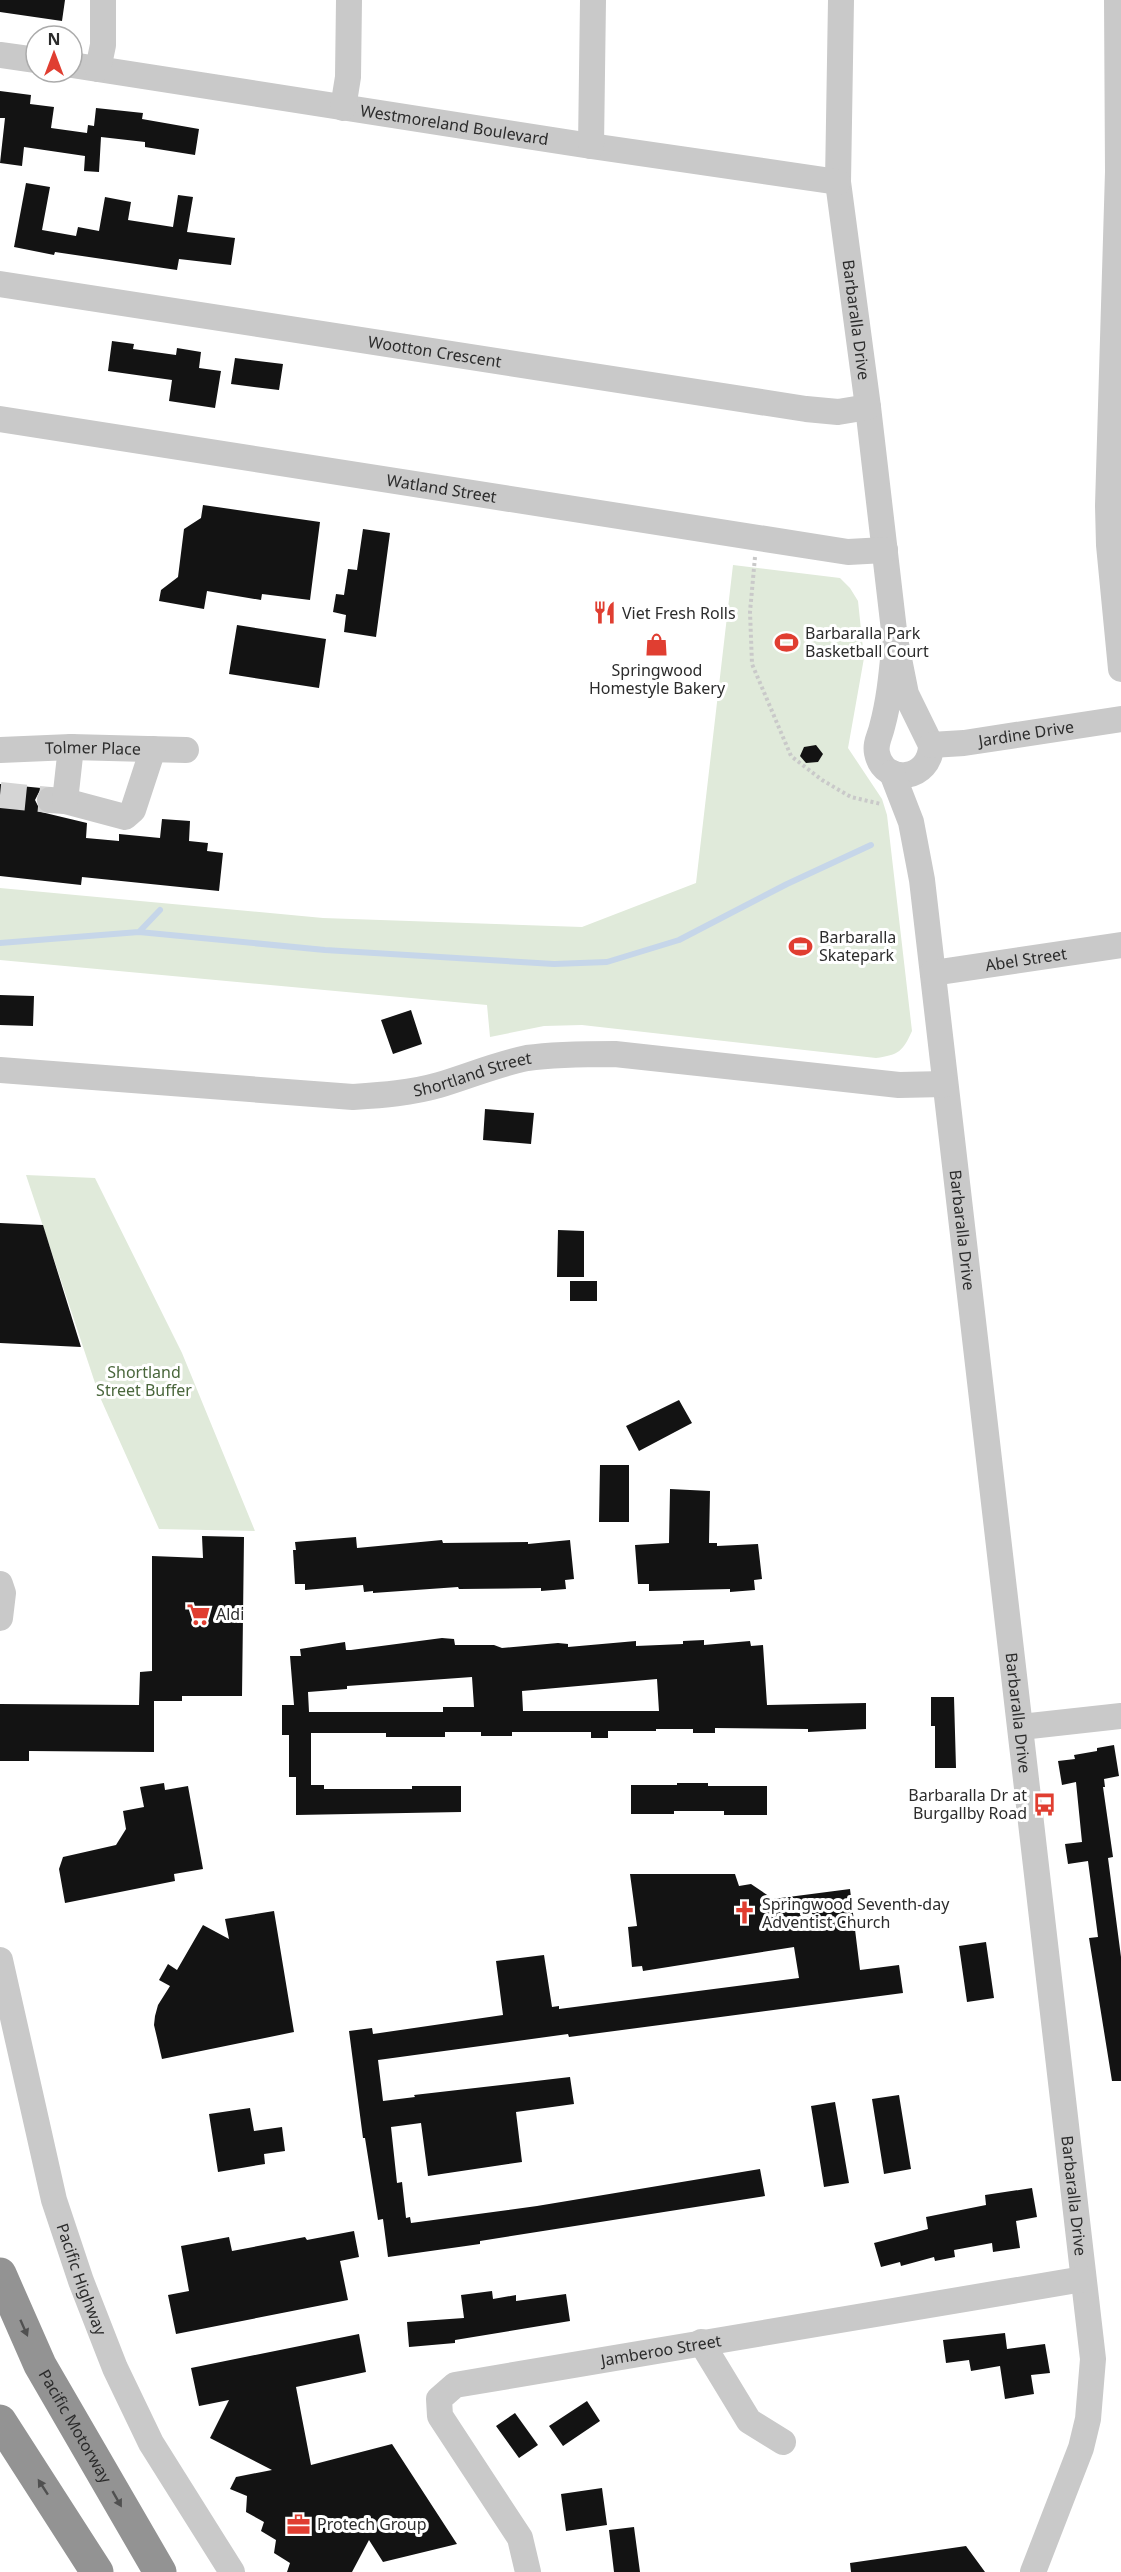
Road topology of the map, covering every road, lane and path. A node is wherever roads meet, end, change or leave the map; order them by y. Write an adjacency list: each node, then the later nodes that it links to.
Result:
1 (103, 0): 9 (street)
2 (349, 0): 10 (street)
3 (593, 0): 11 (street)
4 (842, 0): 12 (street, Barbaralla Drive)
5 (1117, 0): 16 (street)
6 (0, 55): 7 (street)
7 (24, 58)
8 (84, 67): 9 (street, Westmoreland Boulevard)
9 (98, 69): 10 (street, Westmoreland Boulevard)
10 (343, 108): 11 (street, Westmoreland Boulevard)
11 (591, 146): 12 (street, Westmoreland Boulevard)
12 (838, 182): 14 (street, Barbaralla Drive)
13 (0, 284): 14 (street, Wootton Crescent)
14 (868, 407): 17 (street, Barbaralla Drive)
15 (0, 419): 17 (street, Watland Street)
16 (1114, 504): 20 (street)
17 (885, 550): 19 (street, Barbaralla Drive)
18 (755, 556): 30 (path)
19 (895, 639): 22 (street, Barbaralla Drive); 23 (street, Barbaralla Drive)
20 (1121, 669)
21 (1121, 719): 23 (street, Jardine Drive)
22 (881, 732): 23 (street); 29 (street, Barbaralla Drive)
23 (925, 735): 28 (street, Barbaralla Drive)
24 (71, 747): 25 (street, Tolmer Place); 25 (street); 26 (street, Tolmer Place)
25 (153, 749): 27 (street, Tolmer Place)
26 (0, 750)
27 (186, 750)
28 (919, 771): 29 (street); 31 (street, Barbaralla Drive)
29 (892, 773): 31 (street, Barbaralla Drive)
30 (891, 807)
31 (922, 880): 33 (street, Barbaralla Drive)
32 (1121, 945): 33 (street, Abel Street)
33 (933, 973): 35 (street, Barbaralla Drive)
34 (0, 1070): 35 (street, Shortland Street)
35 (945, 1084): 39 (street, Barbaralla Drive)
36 (0, 1584): 37 (street)
37 (0, 1618)
38 (1121, 1716): 39 (street)
39 (1021, 1727): 42 (street, Barbaralla Drive)
40 (0, 1960): 48 (street, Pacific Highway)
41 (0, 2274): 47 (highway, Pacific Motorway, one-way to 47)
42 (1083, 2279): 43 (street, Jamberoo Street); 50 (street, Barbaralla Drive)
43 (701, 2342): 45 (street); 49 (street, Jamberoo Street)
44 (0, 2421): 46 (highway, one-way to 44)
45 (783, 2442)
46 (97, 2572)
47 (160, 2572)
48 (232, 2572)
49 (528, 2572)
50 (1033, 2572)

